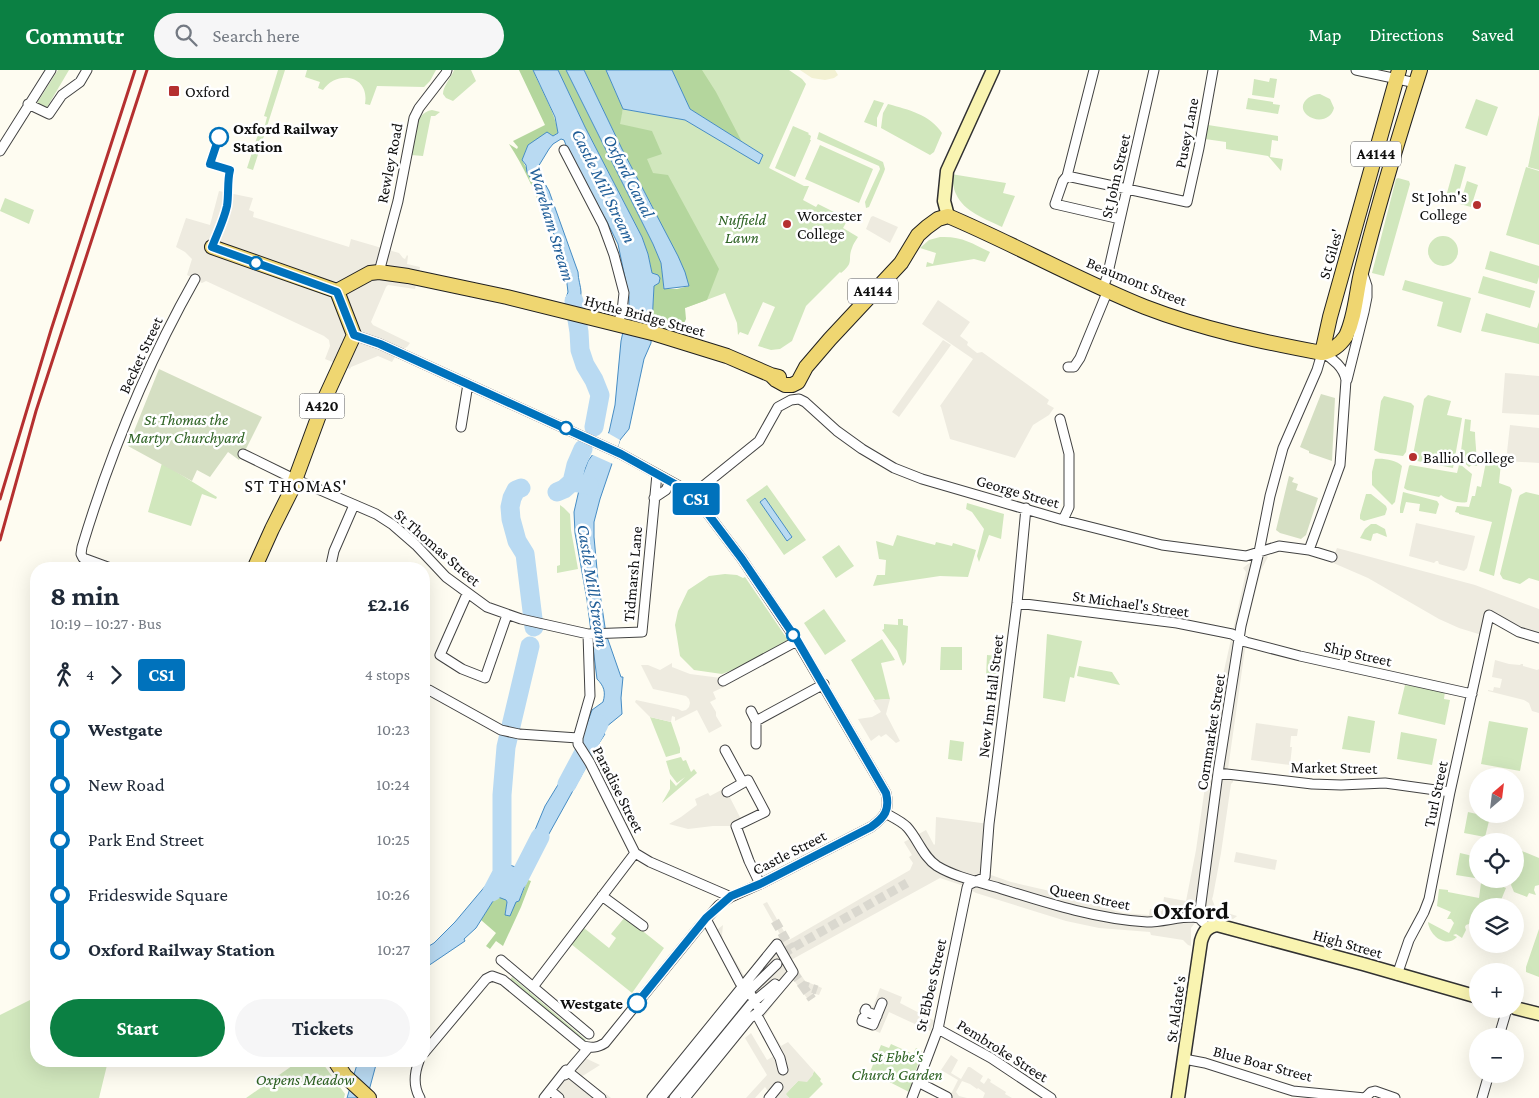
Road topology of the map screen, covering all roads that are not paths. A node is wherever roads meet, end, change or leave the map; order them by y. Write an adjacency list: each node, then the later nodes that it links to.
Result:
1 (50, 70): 11 (street)
2 (87, 70): 11 (street)
3 (447, 70): 20 (street, Rewley Road)
4 (993, 70): 16 (street)
5 (1094, 70): 14 (street)
6 (1154, 70): 15 (street, St John Street)
7 (1213, 70): 15 (street, Pusey Lane)
8 (1356, 70): 9 (street)
9 (1398, 74): 10 (street); 26 (main road, St Giles' / A4144)
10 (1418, 77): 19 (main road, A4144)
11 (28, 104): 13 (street)
12 (564, 150): 24 (street)
13 (0, 151)
14 (1067, 176): 15 (street); 17 (street)
15 (1127, 190): 17 (street, St John Street)
16 (948, 216): 22 (main road, Beaumont Street); 24 (main road, Hythe Bridge Street / A4144)
17 (1120, 219): 22 (street, St John Street)
18 (212, 247): 23 (main road)
19 (1362, 270): 26 (main road, A4144); 28 (street)
20 (384, 272): 23 (main road); 24 (main road, Hythe Bridge Street / A4144)
21 (195, 279): 44 (street, Becket Street)
22 (1105, 289): 26 (main road, Beaumont Street); 27 (street, St John Street)
23 (337, 292): 25 (main road)
24 (619, 324)
25 (354, 335): 29 (street); 34 (main road, A420)
26 (1322, 353): 28 (street); 42 (street, Cornmarket Street)
27 (1068, 367)
28 (1346, 380): 41 (street)
29 (468, 384): 31 (street); 33 (street)
30 (1060, 419): 40 (street)
31 (461, 427)
32 (243, 454): 34 (street, St Thomas Street)
33 (657, 474): 35 (street); 37 (street, Tidmarsh Lane)
34 (296, 479): 38 (street, St Thomas Street); 45 (main road, A420)
35 (670, 481): 36 (street); 37 (street)
36 (692, 495): 39 (street, George Street); 53 (street)
37 (654, 498): 50 (street, Tidmarsh Lane)
38 (354, 504): 46 (street); 47 (street, St Thomas Street)
39 (1026, 508): 40 (street, George Street); 48 (street, New Inn Hall Street)
40 (1063, 520): 42 (street, George Street)
41 (1309, 550): 42 (street, George Street); 43 (street, George Street)
42 (1259, 552): 51 (street, Cornmarket Street)
43 (1332, 557)
44 (94, 562)
45 (257, 562)
46 (332, 562)
47 (467, 594): 49 (street, St Thomas Street); 49 (street)
48 (1017, 602): 51 (street, St Michael's Street); 69 (street, New Inn Hall Street)
49 (507, 615): 50 (street, St Thomas Street)
50 (590, 634): 60 (street, Paradise Street)
51 (1240, 638): 57 (street, Ship Street); 63 (street, Cornmarket Street)
52 (1539, 638): 57 (street, Turl Street)
53 (797, 640): 54 (street); 55 (street)
54 (723, 681)
55 (824, 684): 59 (street); 67 (street)
56 (430, 691): 60 (street)
57 (1472, 694): 65 (street, Turl Street)
58 (751, 710): 59 (street)
59 (756, 721): 61 (street)
60 (578, 741): 68 (street, Paradise Street)
61 (756, 744)
62 (725, 750): 64 (street)
63 (1218, 773): 65 (street, Market Street); 74 (street, Cornmarket Street)
64 (743, 783): 66 (street); 70 (street)
65 (1446, 791): 78 (street, Turl Street)
66 (727, 792)
67 (885, 813): 69 (street, Queen Street); 70 (street, Castle Street)
68 (635, 853): 71 (street); 72 (street, Paradise Street)
69 (976, 881): 74 (street, Queen Street); 88 (street, St Ebbes Street)
70 (760, 884): 72 (street, Castle Street)
71 (602, 896): 75 (street); 81 (street)
72 (731, 896): 73 (street, Castle Street)
73 (706, 918): 79 (street); 92 (street, Castle Street)
74 (1204, 922): 78 (street, High Street); 94 (street, St Aldate's)
75 (643, 926)
76 (501, 960): 81 (street)
77 (778, 964): 109 (street)
78 (1397, 975): 82 (street, High Street)
79 (742, 984): 87 (street); 87 (street); 89 (street)
80 (777, 986): 110 (street)
81 (533, 987): 90 (street)
82 (1469, 995)
83 (882, 1003): 85 (street)
84 (1524, 1010): 86 (street)
85 (865, 1013)
86 (1539, 1014)
87 (760, 1015): 93 (street); 97 (street)
88 (938, 1029): 99 (street, St Ebbes Street); 114 (street, Pembroke Street)
89 (705, 1032): 93 (street); 98 (street)
90 (589, 1034)
91 (430, 1046): 92 (street)
92 (589, 1048): 102 (street)
93 (725, 1048): 101 (street)
94 (1184, 1059): 115 (street, St Aldate's); 116 (street, Blue Boar Street)
95 (340, 1067): 104 (main road)
96 (416, 1067): 105 (street)
97 (783, 1070)
98 (671, 1075): 101 (street); 108 (street)
99 (918, 1082): 103 (street); 113 (street, St Ebbes Street)
100 (1486, 1083): 118 (street)
101 (688, 1095)
102 (546, 1097): 106 (street); 107 (street)
103 (947, 1097)
104 (369, 1098)
105 (420, 1098)
106 (559, 1098)
107 (601, 1098)
108 (652, 1098)
109 (661, 1098)
110 (674, 1098)
111 (768, 1098): 112 (street)
112 (780, 1098)
113 (912, 1098)
114 (1051, 1098)
115 (1178, 1098)
116 (1365, 1098): 117 (street, Blue Boar Street)
117 (1395, 1098)
118 (1482, 1098)

